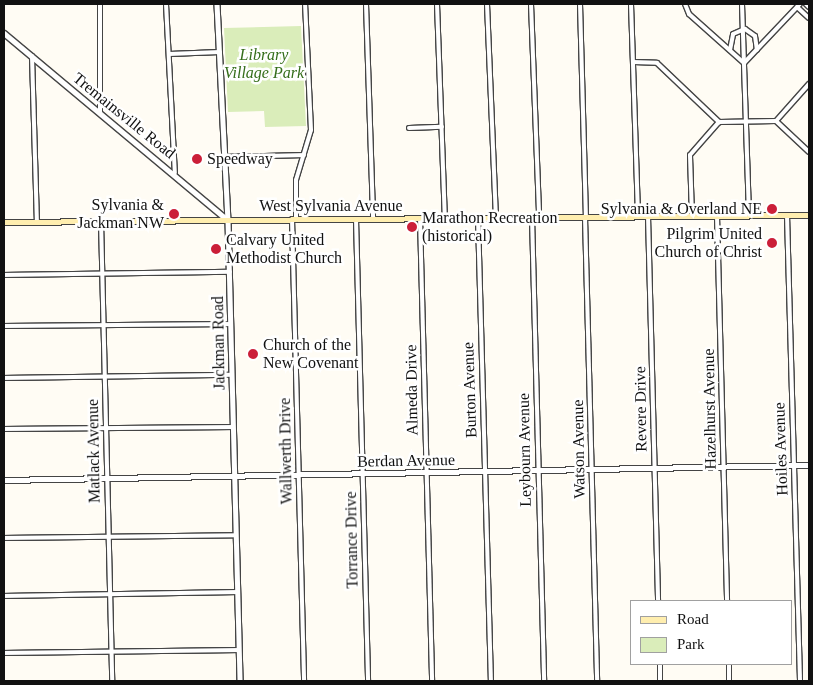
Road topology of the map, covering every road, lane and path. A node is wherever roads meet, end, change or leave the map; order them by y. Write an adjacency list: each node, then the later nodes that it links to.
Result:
1 (100, 4): 27 (street)
2 (166, 4): 22 (street)
3 (218, 4): 20 (street, Jackman Road)
4 (305, 4): 34 (street, Wallwerth Drive)
5 (366, 4): 53 (street)
6 (437, 4): 31 (street)
7 (487, 4): 50 (street)
8 (531, 4): 45 (street)
9 (580, 4): 46 (street, Watson Avenue)
10 (631, 4): 24 (street)
11 (685, 4): 21 (street)
12 (742, 4): 17 (street)
13 (806, 4): 15 (street)
14 (798, 6): 16 (street); 19 (street)
15 (809, 7)
16 (809, 18)
17 (743, 29): 19 (street); 21 (street); 25 (street)
18 (4, 33): 23 (street, Tremainsville Road)
19 (756, 51): 25 (street)
20 (220, 52): 22 (street); 35 (street, Jackman Road)
21 (731, 52): 25 (street)
22 (169, 54): 36 (street)
23 (32, 56): 27 (street, Tremainsville Road); 57 (street)
24 (633, 62): 30 (street); 40 (street)
25 (744, 63): 28 (street)
26 (809, 84): 29 (street)
27 (100, 112): 36 (street, Tremainsville Road)
28 (746, 121): 29 (street); 30 (street); 38 (street)
29 (776, 121): 33 (street)
30 (719, 122): 42 (street)
31 (442, 127): 32 (street); 48 (street)
32 (409, 128)
33 (809, 152)
34 (304, 155): 35 (street); 51 (street, Wallwerth Drive)
35 (226, 158): 54 (street, Jackman Road)
36 (174, 174): 54 (street, Tremainsville Road)
37 (809, 214): 39 (main road, West Sylvania Avenue)
38 (749, 215): 39 (main road, West Sylvania Avenue); 43 (main road, West Sylvania Avenue)
39 (787, 215): 70 (street, Hoiles Avenue)
40 (638, 216): 41 (main road, West Sylvania Avenue); 46 (main road, West Sylvania Avenue)
41 (648, 216): 42 (main road, West Sylvania Avenue); 73 (street, Revere Drive)
42 (692, 216): 43 (main road, West Sylvania Avenue)
43 (718, 216): 72 (street, Hazelhurst Avenue)
44 (532, 217): 45 (main road, West Sylvania Avenue); 50 (main road, West Sylvania Avenue); 75 (street, Leybourn Avenue)
45 (539, 217): 46 (main road, West Sylvania Avenue)
46 (586, 217): 74 (street, Watson Avenue)
47 (420, 218): 48 (main road, West Sylvania Avenue); 53 (main road, West Sylvania Avenue); 77 (street, Almeda Drive)
48 (446, 218): 49 (main road, West Sylvania Avenue)
49 (478, 218): 50 (main road, West Sylvania Avenue); 76 (street, Burton Avenue)
50 (496, 218)
51 (294, 219): 52 (main road, West Sylvania Avenue); 54 (main road, West Sylvania Avenue); 79 (street, Wallwerth Drive)
52 (356, 219): 53 (main road, West Sylvania Avenue); 78 (street, Torrance Drive)
53 (374, 219)
54 (228, 220): 55 (main road, West Sylvania Avenue); 58 (street, Jackman Road)
55 (101, 221): 57 (main road, West Sylvania Avenue); 60 (street, Matlack Avenue)
56 (4, 222): 57 (main road, West Sylvania Avenue)
57 (36, 222)
58 (230, 272): 60 (street); 61 (street, Jackman Road)
59 (4, 274): 60 (street)
60 (102, 274): 62 (street, Matlack Avenue)
61 (231, 324): 62 (street); 64 (street, Jackman Road)
62 (104, 325): 63 (street); 65 (street, Matlack Avenue)
63 (4, 326)
64 (232, 375): 65 (street); 67 (street, Jackman Road)
65 (105, 377): 66 (street); 68 (street, Matlack Avenue)
66 (4, 378)
67 (234, 427): 68 (street); 80 (street, Jackman Road)
68 (106, 428): 69 (street); 81 (street, Matlack Avenue)
69 (4, 429)
70 (794, 465): 71 (street, Berdan Avenue); 72 (street, Berdan Avenue); 106 (street, Hoiles Avenue)
71 (809, 465)
72 (724, 467): 73 (street, Berdan Avenue); 90 (street, Hazelhurst Avenue)
73 (655, 468): 74 (street, Berdan Avenue); 89 (street, Revere Drive)
74 (592, 470): 75 (street, Berdan Avenue); 103 (street, Watson Avenue)
75 (538, 471): 76 (street, Berdan Avenue); 102 (street, Leybourn Avenue)
76 (485, 472): 77 (street, Berdan Avenue); 101 (street, Burton Avenue)
77 (426, 473): 78 (street, Berdan Avenue); 100 (street, Almeda Drive)
78 (363, 474): 79 (street, Berdan Avenue); 99 (street, Torrance Drive)
79 (299, 476): 80 (street, Berdan Avenue); 98 (street, Wallwerth Drive)
80 (235, 477): 81 (street, Berdan Avenue); 83 (street, Jackman Road)
81 (107, 479): 82 (street, Berdan Avenue); 84 (street, Matlack Avenue)
82 (4, 480)
83 (236, 535): 84 (street); 86 (street, Jackman Road)
84 (108, 537): 85 (street); 87 (street, Matlack Avenue)
85 (4, 538)
86 (237, 592): 87 (street); 91 (street, Jackman Road)
87 (110, 594): 88 (street); 92 (street, Matlack Avenue)
88 (4, 596)
89 (658, 600)
90 (727, 600)
91 (239, 650): 92 (street); 97 (street, Jackman Road)
92 (111, 652): 93 (street); 96 (street, Matlack Avenue)
93 (4, 653)
94 (660, 665): 104 (street)
95 (728, 665): 105 (street)
96 (112, 681)
97 (240, 681)
98 (304, 681)
99 (368, 681)
100 (432, 681)
101 (490, 681)
102 (544, 681)
103 (597, 681)
104 (660, 681)
105 (729, 681)
106 (800, 681)

